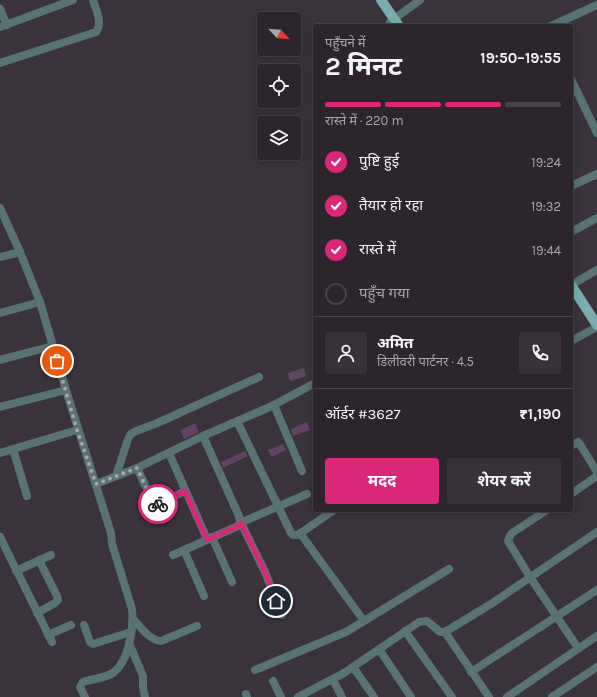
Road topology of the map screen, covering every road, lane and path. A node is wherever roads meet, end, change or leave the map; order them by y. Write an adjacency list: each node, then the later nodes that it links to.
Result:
1 (93, 0): 11 (street)
2 (375, 0): 8 (main road)
3 (381, 0): 8 (main road)
4 (420, 0): 8 (street)
5 (69, 1): 10 (street)
6 (597, 5): 9 (street)
7 (0, 9): 10 (street)
8 (394, 23)
9 (555, 24)
10 (3, 26)
11 (0, 63)
12 (573, 83): 13 (street)
13 (597, 133)
14 (597, 174): 15 (street)
15 (573, 185)
16 (0, 208): 19 (street)
17 (597, 218): 18 (street)
18 (573, 231)
19 (20, 252): 20 (street); 25 (street)
20 (0, 257)
21 (597, 270): 22 (street)
22 (573, 284)
23 (573, 288): 27 (main road)
24 (573, 297): 27 (main road)
25 (40, 302): 26 (street); 29 (street)
26 (0, 312)
27 (596, 328): 28 (street)
28 (573, 340)
29 (52, 346): 30 (street); 33 (street)
30 (0, 360)
31 (259, 377): 46 (street)
32 (313, 384): 34 (street)
33 (66, 390): 35 (street); 37 (street)
34 (274, 405): 36 (street); 44 (street)
35 (0, 407)
36 (237, 421): 38 (street); 53 (street)
37 (77, 430): 40 (street); 48 (street)
38 (203, 436): 42 (street); 56 (street)
39 (573, 445): 45 (street)
40 (13, 449): 41 (street); 52 (street)
41 (0, 453)
42 (169, 453): 43 (street); 49 (street)
43 (137, 468): 46 (street); 49 (street)
44 (302, 471)
45 (597, 472)
46 (116, 476): 48 (street)
47 (597, 476): 50 (street)
48 (96, 484): 74 (street)
49 (185, 491): 60 (street)
50 (573, 493)
51 (306, 494): 53 (street)
52 (27, 496)
53 (277, 506): 56 (street); 58 (street)
54 (331, 512): 58 (street)
55 (544, 512): 67 (street)
56 (241, 523): 60 (street); 72 (street)
57 (597, 532): 67 (street)
58 (300, 533): 75 (street)
59 (0, 537): 66 (street)
60 (210, 538): 61 (street); 68 (street)
61 (184, 550): 63 (street); 70 (street)
62 (50, 555): 64 (street)
63 (173, 555)
64 (39, 560): 66 (street); 71 (street)
65 (449, 569): 75 (street)
66 (16, 571): 71 (street)
67 (530, 578): 73 (street); 81 (street)
68 (232, 582)
69 (597, 590): 73 (street)
70 (204, 596)
71 (37, 613): 76 (street)
72 (282, 615)
73 (556, 616): 84 (street); 89 (street)
74 (133, 619): 78 (street); 80 (street)
75 (364, 621): 88 (street)
76 (71, 625)
77 (84, 625): 80 (street)
78 (197, 626)
79 (405, 631): 81 (street); 85 (street); 101 (street)
80 (131, 632): 83 (street)
81 (445, 632): 89 (street)
82 (597, 636): 84 (street)
83 (129, 643): 94 (street); 95 (street)
84 (578, 648): 102 (street)
85 (379, 649): 86 (street); 100 (street)
86 (353, 667): 90 (street); 99 (street)
87 (597, 667): 103 (street)
88 (255, 670)
89 (471, 672): 93 (street)
90 (333, 680): 92 (street); 98 (street)
91 (273, 681): 96 (street)
92 (311, 694): 97 (street)
93 (485, 696)
94 (85, 697)
95 (145, 697)
96 (281, 697)
97 (298, 697)
98 (342, 697)
99 (374, 697)
100 (411, 697)
101 (452, 697)
102 (507, 697)
103 (552, 697)

